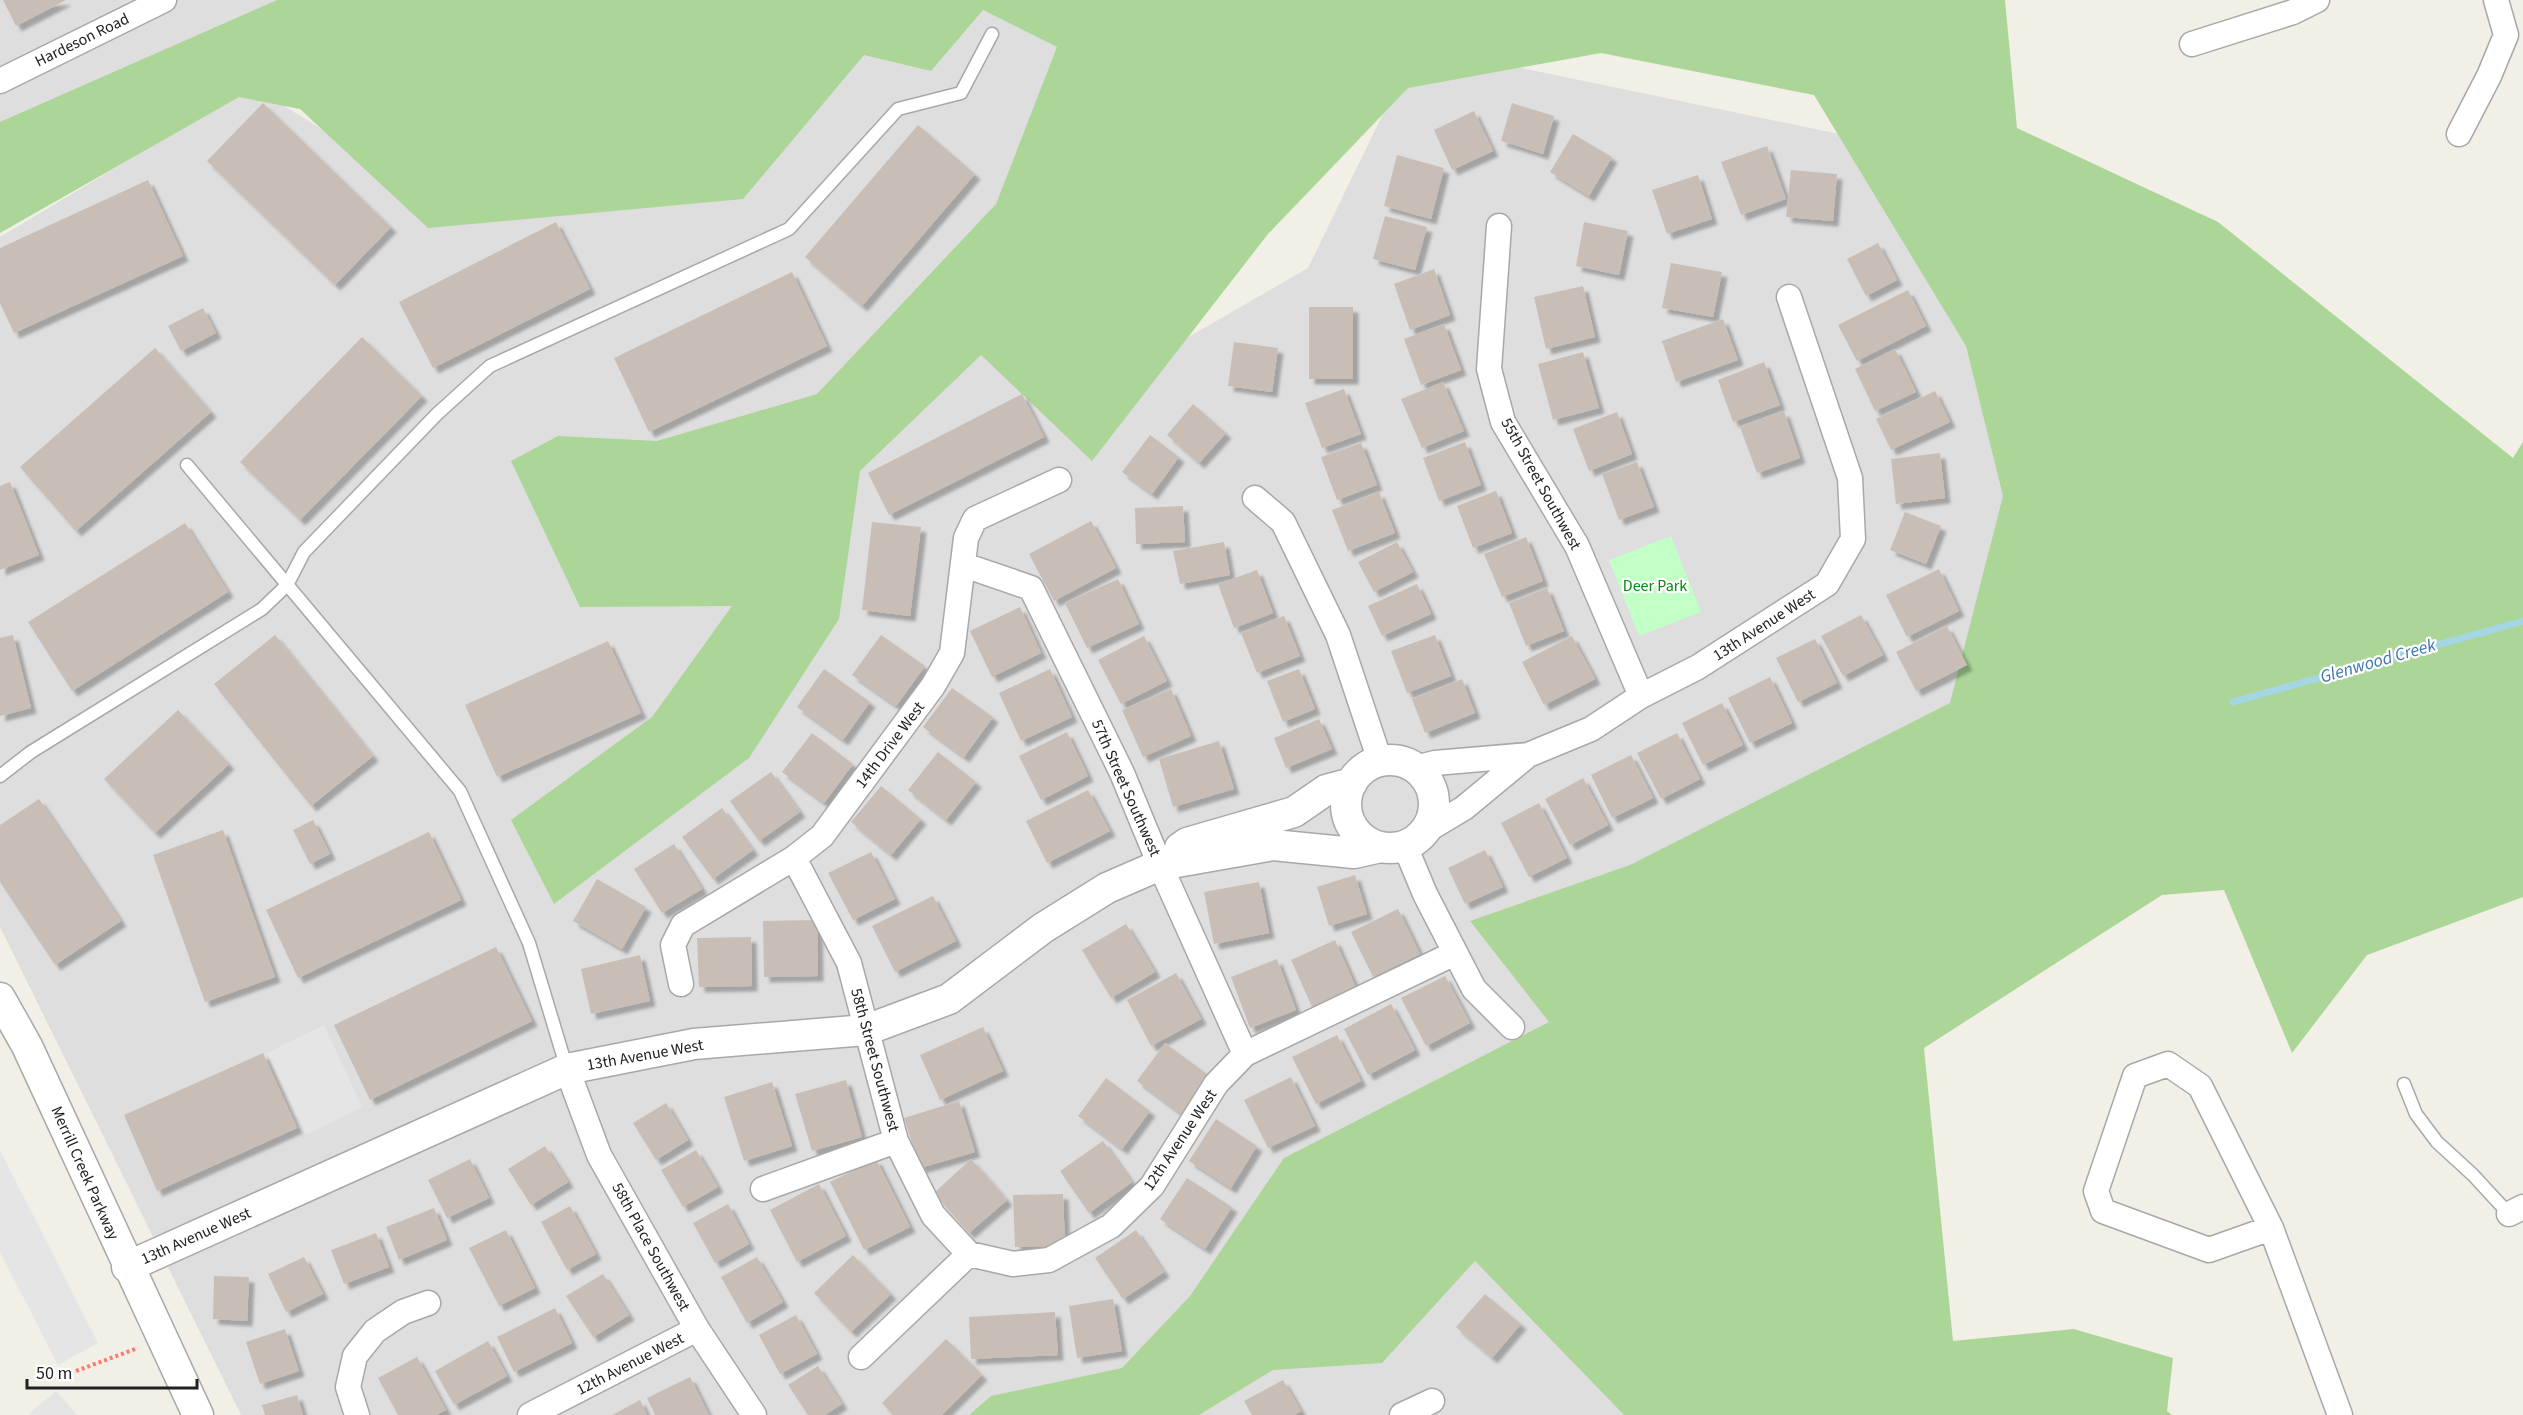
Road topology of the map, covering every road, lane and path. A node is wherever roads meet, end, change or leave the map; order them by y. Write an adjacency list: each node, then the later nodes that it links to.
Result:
1 (164, 0): 6 (street, Hardeson Road)
2 (2317, 0): 5 (street)
3 (2496, 0): 7 (street)
4 (992, 34): 14 (lane)
5 (2192, 44)
6 (0, 81)
7 (2459, 134)
8 (1499, 226): 15 (street, 55th Street Southwest)
9 (1789, 297): 15 (street, 13th Avenue West)
10 (187, 465): 14 (lane)
11 (1059, 480): 13 (street, 14th Drive West)
12 (1255, 498): 17 (street)
13 (964, 565): 22 (street, 14th Drive West); 23 (street, 57th Street Southwest)
14 (287, 585): 19 (lane); 30 (lane)
15 (1641, 696): 16 (street, 13th Avenue West)
16 (1528, 754): 18 (street, 13th Avenue West); 21 (street, 13th Avenue West)
17 (1380, 761): 18 (street); 20 (street)
18 (1415, 768): 21 (street)
19 (0, 776)
20 (1352, 783): 21 (street); 23 (street, 13th Avenue West)
21 (1404, 842): 23 (street, 13th Avenue West); 24 (street)
22 (794, 858): 25 (street, 14th Drive West); 28 (street, 58th Street Southwest)
23 (1160, 865): 28 (street, 13th Avenue West); 29 (street, 57th Street Southwest)
24 (1455, 953): 27 (street); 29 (street, 12th Avenue West)
25 (681, 984)
26 (0, 998): 37 (street, Merrill Creek Parkway)
27 (1512, 1027)
28 (866, 1030): 30 (street, 13th Avenue West); 32 (street, 58th Street Southwest)
29 (1245, 1054): 36 (street, 12th Avenue West)
30 (567, 1069): 37 (street, 13th Avenue West); 39 (street, 58th Place Southwest)
31 (2404, 1084): 34 (lane)
32 (896, 1141): 33 (street); 36 (street, 58th Street Southwest)
33 (763, 1189)
34 (2516, 1210)
35 (2271, 1228): 35 (street); 49 (street)
36 (969, 1254): 41 (street)
37 (127, 1267): 40 (street, Merrill Creek Parkway)
38 (428, 1303): 45 (street)
39 (697, 1329): 46 (street, 12th Avenue West); 47 (street, 58th Place Southwest)
40 (161, 1339): 42 (path); 44 (street, Merrill Creek Parkway)
41 (861, 1357)
42 (76, 1371)
43 (1432, 1401): 48 (street)
44 (198, 1415)
45 (357, 1415)
46 (530, 1415)
47 (754, 1415)
48 (1402, 1415)
49 (2340, 1415)

